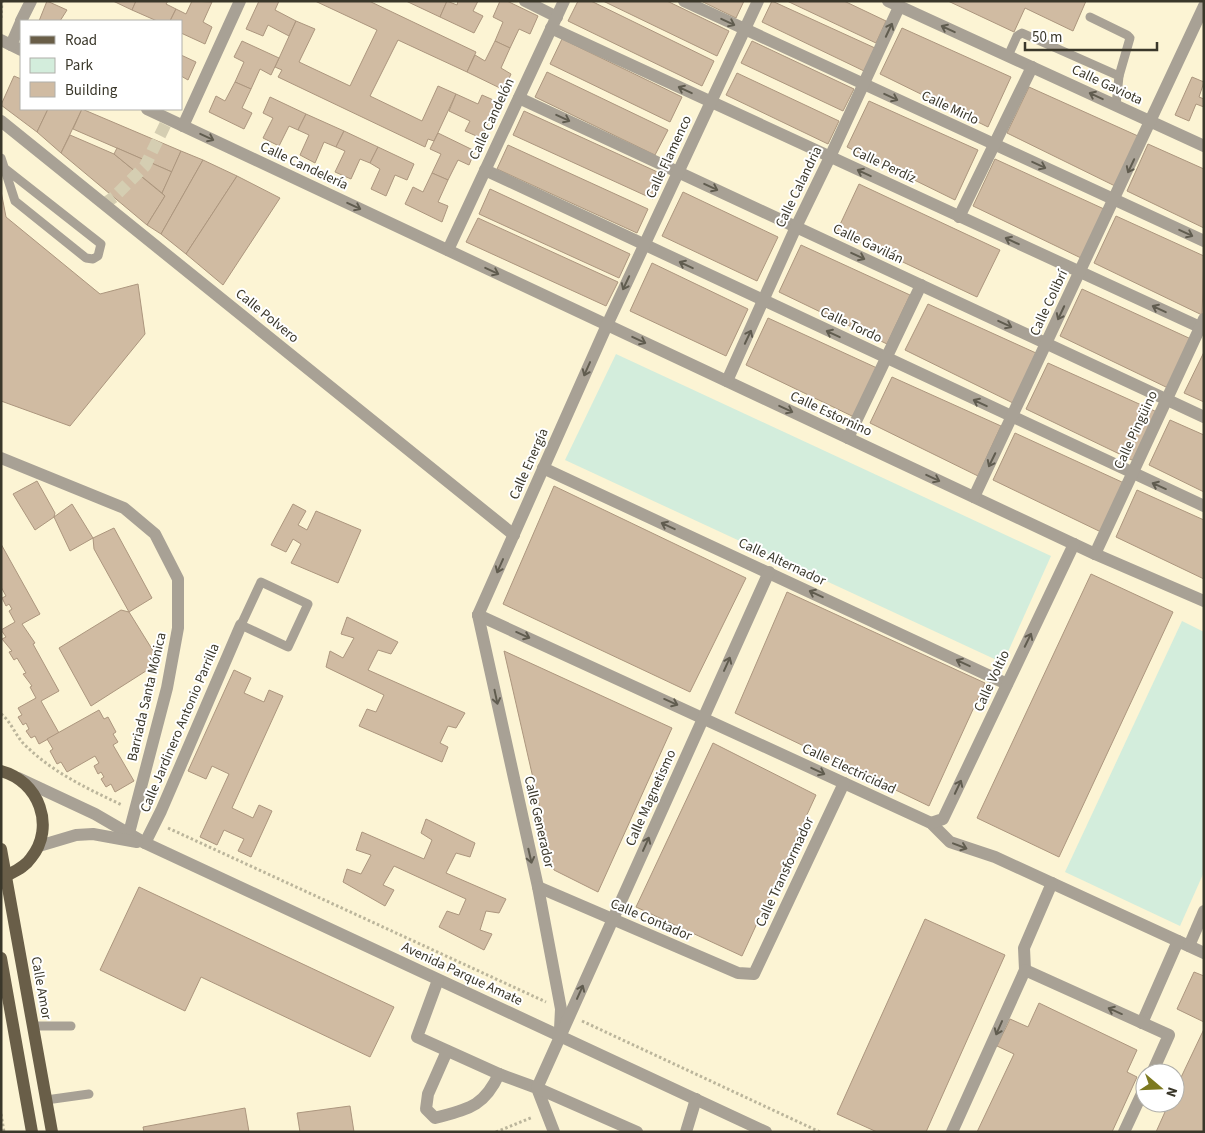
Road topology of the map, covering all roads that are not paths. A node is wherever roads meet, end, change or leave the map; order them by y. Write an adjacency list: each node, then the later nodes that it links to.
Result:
1 (31, 1): 10 (street)
2 (525, 1): 11 (street, Calle Perdíz)
3 (564, 1): 11 (street, Calle Candelón)
4 (684, 1): 13 (street, Calle Mirlo, one-way to 13)
5 (758, 1): 13 (street, Calle Flamenco)
6 (237, 2): 25 (street)
7 (894, 4): 15 (street, Calle Gaviota, one-way to 7); 18 (street, Calle Calandria, one-way to 7)
8 (1204, 6): 23 (street, Calle Colibrí)
9 (1090, 17): 17 (lane)
10 (22, 20)
11 (554, 22): 19 (street, Calle Candelón); 20 (street, Calle Perdíz, one-way to 11)
12 (20, 24): 14 (street)
13 (745, 30): 18 (street, Calle Mirlo); 20 (street, Calle Flamenco)
14 (11, 45)
15 (1008, 56): 16 (street, Calle Gaviota); 17 (lane)
16 (1032, 67): 21 (street, Calle Gaviota, one-way to 16); 26 (street)
17 (1119, 76): 21 (lane)
18 (864, 84): 26 (street, Calle Mirlo, one-way to 26); 28 (street, Calle Calandria)
19 (519, 98): 30 (street, Calle Candelón); 31 (street, Calle Gavilán, one-way to 31)
20 (711, 102): 28 (street, Calle Perdíz); 31 (street, Calle Flamenco)
21 (1116, 106): 23 (street, Calle Gaviota)
22 (149, 110): 25 (street, Calle Candelería)
23 (1151, 122): 27 (street, Calle Gaviota); 32 (street, Calle Colibrí, one-way to 32)
24 (3, 126): 55 (street, Calle Polvero)
25 (184, 126): 37 (street, Calle Candelería, one-way to 37)
26 (994, 145): 32 (street, Calle Mirlo, one-way to 32); 33 (street)
27 (1204, 146)
28 (830, 157): 33 (street, Calle Perdíz, one-way to 28); 34 (street, Calle Calandria)
29 (2, 162): 29 (lane)
30 (485, 170): 36 (street, Calle Tordo); 37 (street, Calle Candelón)
31 (678, 172): 34 (street, Calle Gavilán, one-way to 34); 36 (street, Calle Flamenco)
32 (1115, 200): 35 (street, Calle Mirlo, one-way to 35); 38 (street, Calle Colibrí)
33 (960, 217): 38 (street, Calle Perdíz, one-way to 33)
34 (796, 226): 39 (street, Calle Gavilán, one-way to 39); 40 (street, Calle Calandria)
35 (1204, 241)
36 (644, 245): 40 (street, Calle Tordo, one-way to 36); 41 (street, Calle Flamenco, one-way to 41)
37 (448, 250): 41 (street, Calle Estornino, one-way to 41)
38 (1080, 272): 42 (street, Calle Perdíz, one-way to 38); 43 (street, Calle Colibrí, one-way to 43)
39 (921, 285): 43 (street, Calle Gavilán, one-way to 43); 44 (street)
40 (764, 301): 44 (street, Calle Tordo, one-way to 40); 45 (street, Calle Calandria, one-way to 40)
41 (606, 325): 45 (street, Calle Estornino, one-way to 45); 51 (street, Calle Energía, one-way to 51)
42 (1202, 325): 46 (street, Calle Pingüino)
43 (1047, 344): 46 (street, Calle Gavilán); 48 (street, Calle Colibrí)
44 (886, 358): 48 (street, Calle Tordo, one-way to 44); 49 (street)
45 (727, 381): 49 (street, Calle Estornino, one-way to 49)
46 (1167, 399): 47 (street, Calle Gavilán); 52 (street, Calle Pingüino)
47 (1204, 417)
48 (1012, 418): 52 (street, Calle Tordo); 53 (street, Calle Colibrí, one-way to 53)
49 (848, 438): 53 (street, Calle Estornino, one-way to 53)
50 (1, 458): 67 (street, Barriada Santa Mónica)
51 (543, 468): 55 (street, Calle Energía); 58 (street, Calle Alternador, one-way to 51)
52 (1132, 474): 54 (street, Calle Tordo, one-way to 52); 57 (street, Calle Pingüino)
53 (974, 497): 56 (street, Calle Estornino)
54 (1204, 506)
55 (514, 535): 60 (street, Calle Energía, one-way to 60)
56 (1074, 544): 57 (street, Calle Estornino); 62 (street, Calle Voltio, one-way to 56)
57 (1096, 554): 59 (street, Calle Estornino)
58 (769, 572): 62 (street, Calle Alternador, one-way to 58); 63 (street, Calle Magnetismo, one-way to 58)
59 (1204, 601)
60 (478, 615): 63 (street, Calle Electricidad, one-way to 63); 73 (street, Calle Generador, one-way to 73)
61 (241, 625): 61 (lane); 68 (street, Calle Jardinero Antonio Parrilla)
62 (1007, 684): 66 (street, Calle Voltio, one-way to 62)
63 (704, 717): 65 (street, Calle Electricidad, one-way to 65); 75 (street, Calle Magnetismo, one-way to 63)
64 (5, 772): 67 (street, Avenida Parque Amate); 69 (main road)
65 (844, 784): 66 (street, Calle Electricidad); 80 (street, Calle Transformador)
66 (931, 823): 72 (street, Calle Electricidad, one-way to 72)
67 (129, 833): 68 (street, Avenida Parque Amate)
68 (145, 843): 69 (street, Avenida Parque Amate); 81 (street, Avenida Parque Amate)
69 (39, 846): 71 (main road)
70 (1, 849): 71 (main road, Calle Amor)
71 (6, 876): 84 (main road, Calle Amor)
72 (1052, 883): 76 (street, Calle Electricidad); 79 (street)
73 (538, 888): 75 (street, Calle Contador); 82 (street, Calle Generador)
74 (1204, 911): 76 (street)
75 (612, 919): 80 (street, Calle Contador); 82 (street, Calle Magnetismo, one-way to 75)
76 (1183, 943): 77 (street, Calle Electricidad); 83 (street)
77 (1204, 953)
78 (1, 958): 95 (main road)
79 (1025, 970): 83 (street, one-way to 79); 101 (street, one-way to 101)
80 (754, 974)
81 (438, 980): 86 (street, Avenida Parque Amate); 87 (street)
82 (565, 1012): 86 (street, Calle Magnetismo)
83 (1142, 1023): 88 (street)
84 (33, 1026): 85 (lane); 93 (main road, Calle Amor)
85 (72, 1026)
86 (559, 1037): 90 (street, Calle Magnetismo); 92 (street, Avenida Parque Amate)
87 (447, 1050): 89 (street); 89 (street)
88 (1156, 1063)
89 (499, 1074): 90 (street)
90 (537, 1088): 97 (street); 98 (street)
91 (89, 1094): 93 (lane)
92 (696, 1099): 99 (street); 100 (street, Avenida Parque Amate)
93 (46, 1100): 96 (main road, Calle Amor)
94 (1135, 1109): 102 (street)
95 (32, 1132)
96 (52, 1132)
97 (554, 1132)
98 (637, 1132)
99 (686, 1132)
100 (766, 1132)
101 (952, 1132)
102 (1124, 1132)

